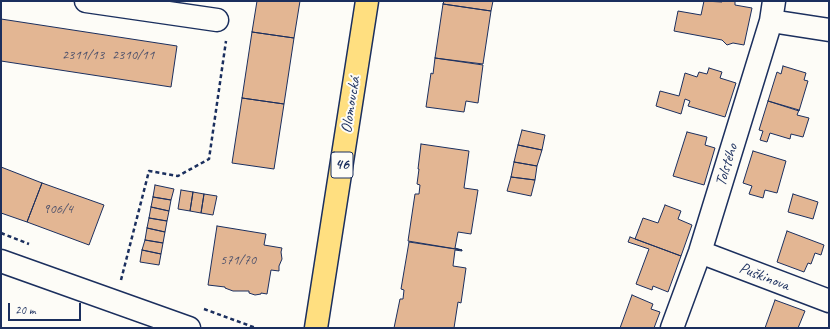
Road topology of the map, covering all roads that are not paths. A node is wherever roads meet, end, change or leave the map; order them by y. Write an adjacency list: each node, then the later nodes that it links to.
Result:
1 (86, 1): 4 (street)
2 (367, 1): 10 (main road, Olomoucká / 46)
3 (773, 11): 5 (street); 6 (street, Tolstého)
4 (222, 29)
5 (829, 30)
6 (700, 252): 8 (street, Puškinova); 11 (street, Tolstého)
7 (1, 261): 9 (street)
8 (829, 301)
9 (189, 328)
10 (316, 328)
11 (672, 328)

